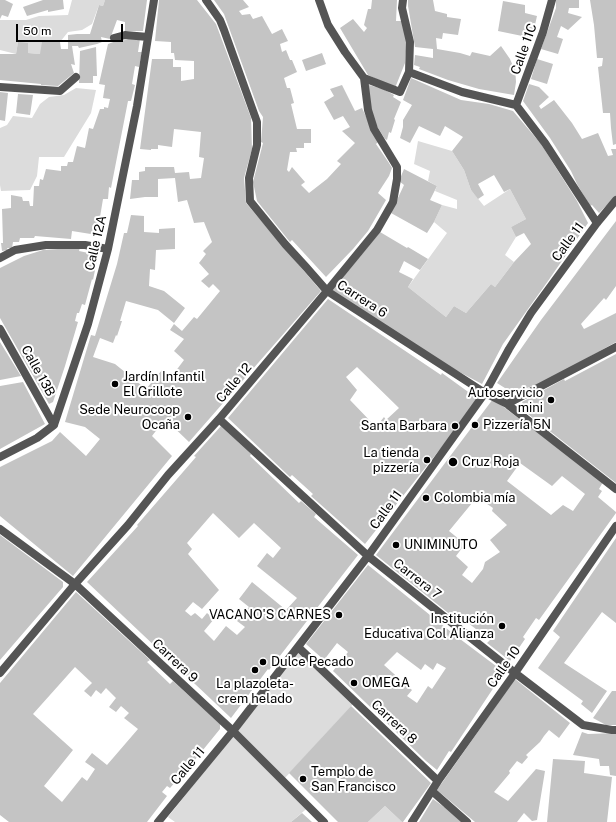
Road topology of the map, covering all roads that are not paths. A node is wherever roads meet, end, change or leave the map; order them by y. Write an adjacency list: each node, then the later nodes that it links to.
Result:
1 (154, 0): 6 (street, Calle 12A)
2 (206, 0): 17 (street, Carrera 6)
3 (319, 0): 10 (street)
4 (403, 0): 8 (street)
5 (552, 0): 12 (street, Calle 11C)
6 (148, 36): 7 (street); 15 (street, Calle 12A)
7 (114, 38)
8 (409, 72): 10 (street); 12 (street)
9 (76, 77): 11 (street)
10 (364, 78): 17 (street, Calle 12)
11 (0, 87)
12 (516, 105): 14 (street)
13 (616, 200): 14 (street, Calle 11)
14 (597, 223): 20 (street, Calle 11)
15 (108, 249): 16 (street); 23 (street, Calle 12A)
16 (0, 258)
17 (328, 291): 20 (street, Carrera 6); 22 (street, Calle 12)
18 (0, 329): 23 (street, Calle 13B)
19 (616, 347): 21 (street)
20 (486, 393): 21 (street, Carrera 6); 28 (street, Calle 11)
21 (507, 404): 25 (street, Carrera 6)
22 (219, 419): 28 (street, Carrera 7); 29 (street, Calle 12)
23 (54, 425): 24 (street)
24 (0, 457)
25 (616, 490)
26 (616, 526): 32 (street, Calle 10)
27 (0, 529): 29 (street, Carrera 9)
28 (368, 556): 30 (street, Calle 11); 32 (street, Carrera 7)
29 (75, 584): 31 (street, Calle 12); 34 (street, Carrera 9)
30 (298, 647): 34 (street, Calle 11); 35 (street, Carrera 8)
31 (0, 673)
32 (515, 673): 33 (street, Carrera 7); 35 (street, Calle 10)
33 (616, 730)
34 (233, 731): 37 (street, Calle 11); 38 (street, Carrera 9)
35 (438, 781): 36 (street, Calle 10)
36 (432, 791): 39 (street, Calle 10); 40 (street)
37 (158, 822)
38 (324, 822)
39 (412, 822)
40 (467, 822)

